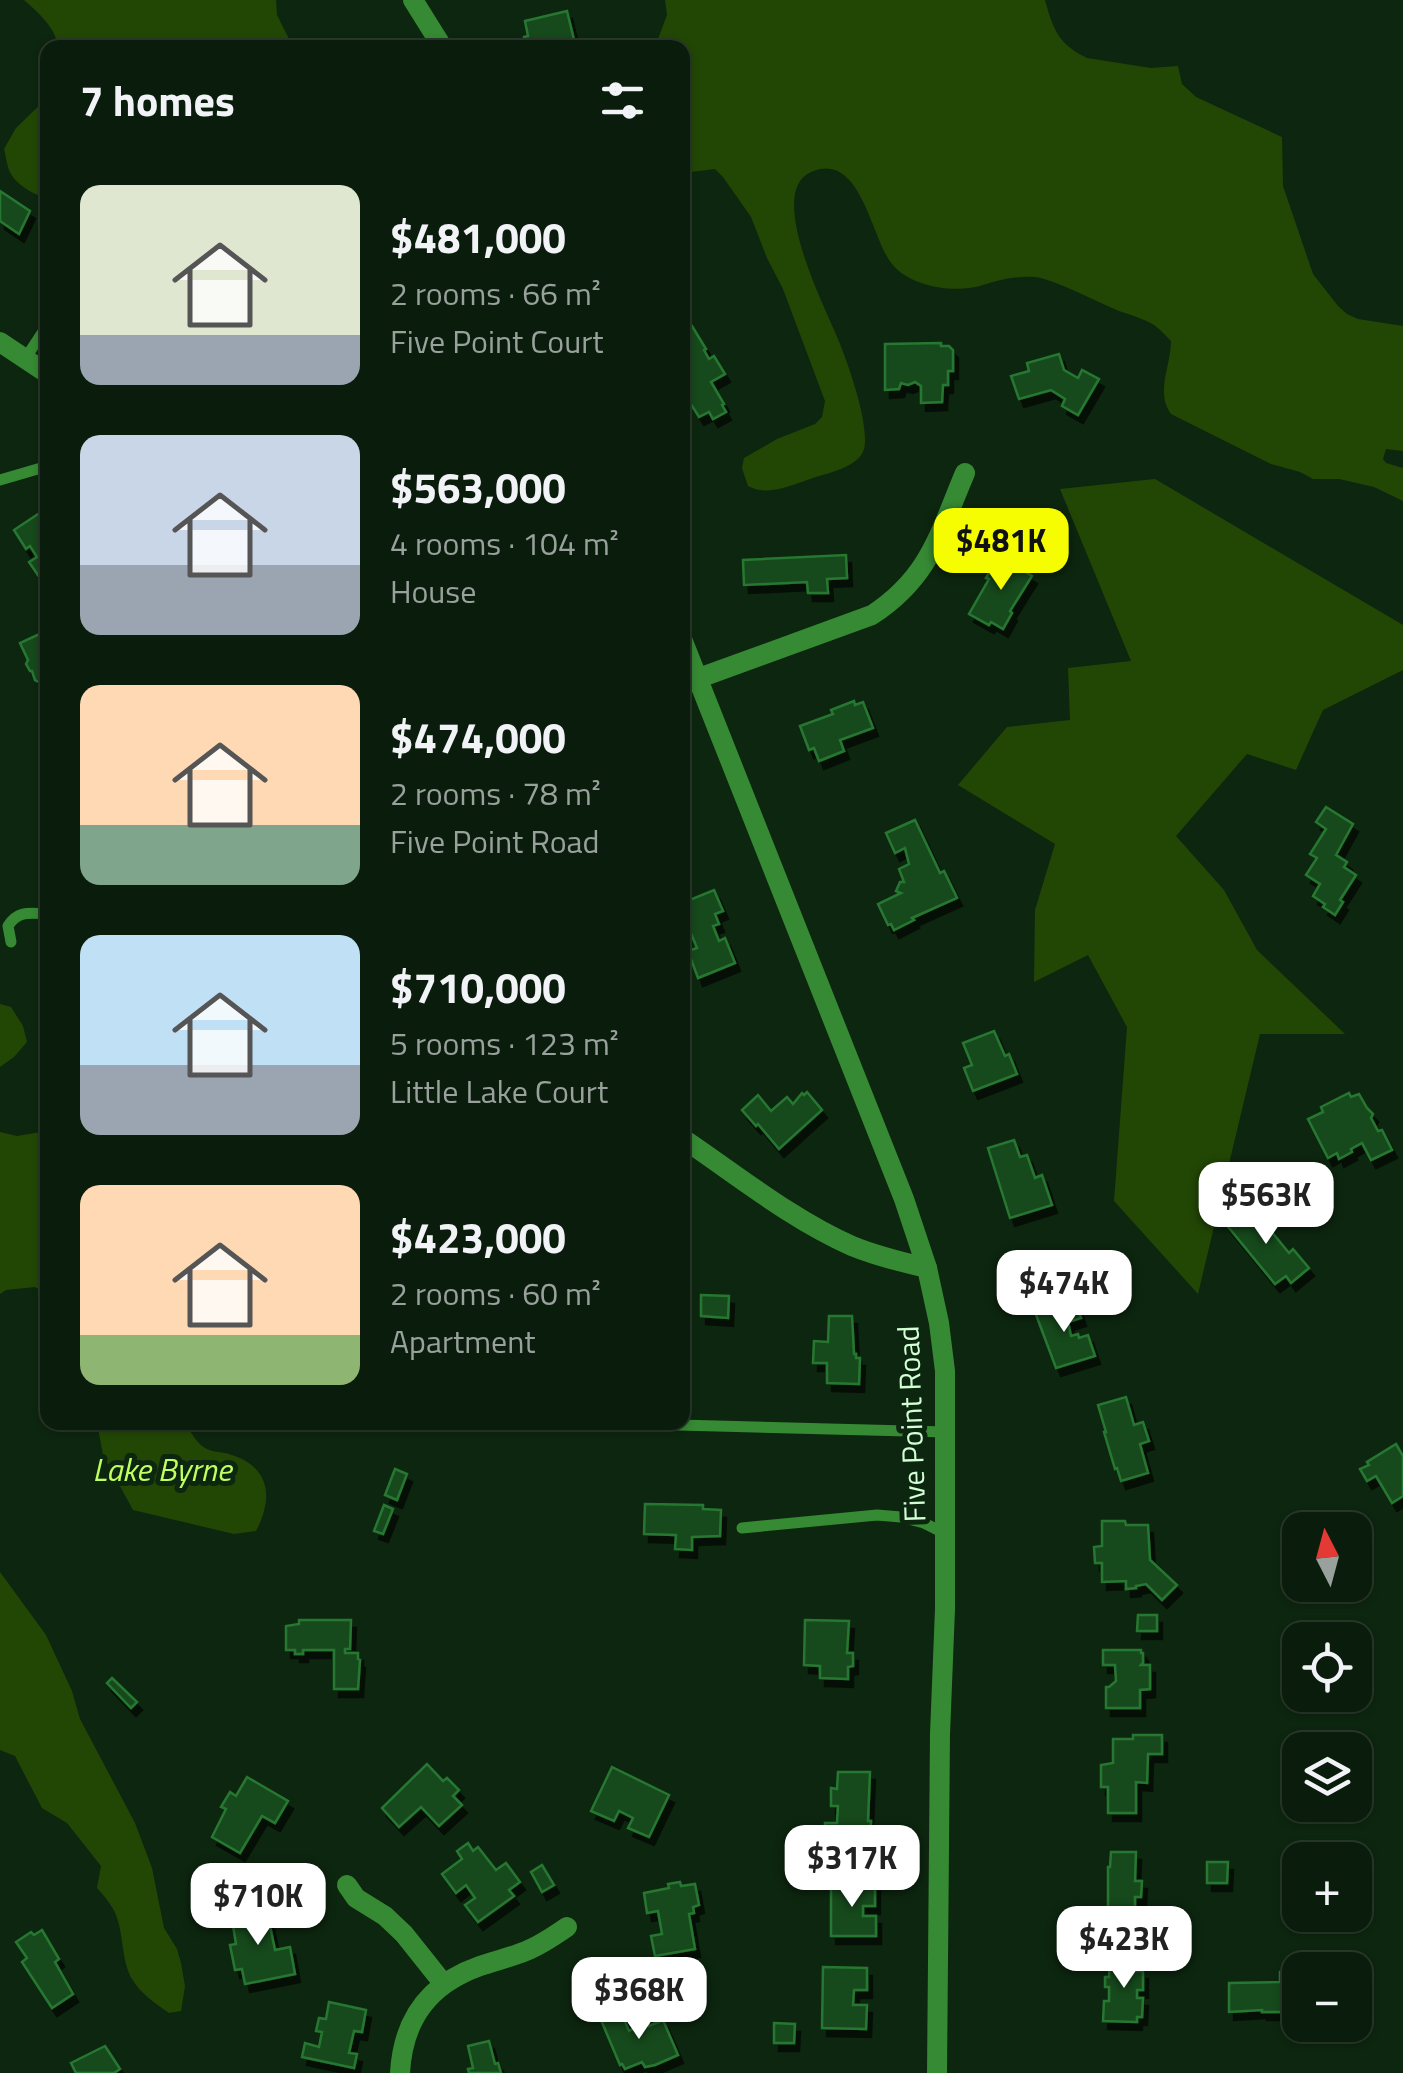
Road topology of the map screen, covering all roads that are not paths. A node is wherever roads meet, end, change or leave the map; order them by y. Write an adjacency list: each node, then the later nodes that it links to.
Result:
1 (413, 0): 2 (street)
2 (439, 40)
3 (40, 336): 5 (lane)
4 (0, 342): 5 (street)
5 (25, 359): 6 (street)
6 (40, 369)
7 (40, 468): 9 (lane)
8 (966, 473): 11 (street)
9 (0, 480)
10 (690, 658): 11 (street, Five Point Road)
11 (698, 678): 15 (street, Five Point Road)
12 (40, 913): 13 (lane)
13 (11, 942)
14 (690, 1143): 15 (street)
15 (927, 1268): 17 (street, Five Point Road)
16 (690, 1425): 17 (lane)
17 (946, 1432): 19 (street, Five Point Road)
18 (742, 1528): 19 (lane)
19 (946, 1534): 24 (street, Five Point Road)
20 (346, 1884): 22 (street)
21 (567, 1927): 22 (street)
22 (444, 1983): 23 (street)
23 (400, 2073)
24 (937, 2073)

